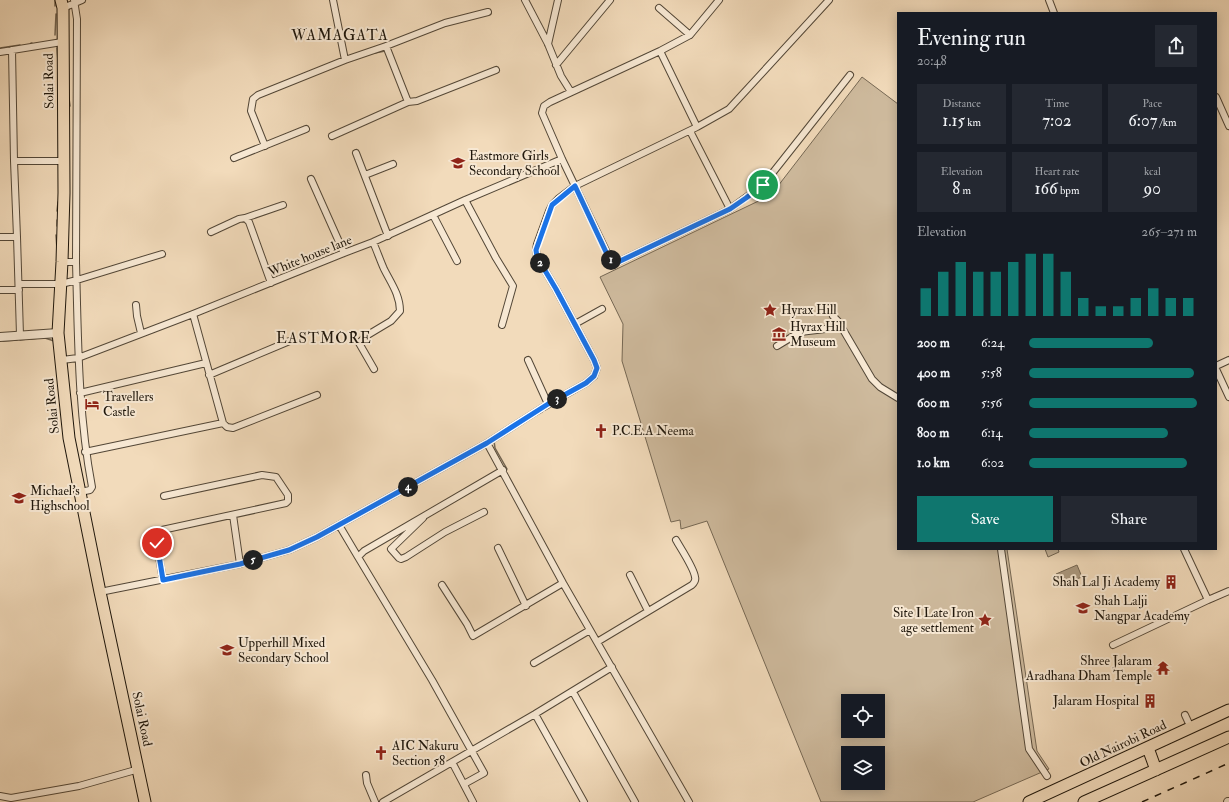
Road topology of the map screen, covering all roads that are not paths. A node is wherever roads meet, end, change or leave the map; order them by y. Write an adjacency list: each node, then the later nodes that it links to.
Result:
1 (82, 0): 9 (street)
2 (333, 0): 21 (street)
3 (525, 0): 16 (street)
4 (558, 0): 16 (street)
5 (610, 0): 22 (street)
6 (719, 0): 14 (street)
7 (829, 0): 29 (street)
8 (1049, 0): 13 (street)
9 (74, 2): 10 (street); 57 (street)
10 (62, 4): 15 (highway, Solai Road)
11 (659, 8): 14 (street)
12 (488, 12): 17 (street)
13 (1054, 12)
14 (690, 35): 19 (street)
15 (62, 42): 18 (street); 38 (highway, Solai Road)
16 (548, 44): 22 (street)
17 (386, 46): 21 (street); 27 (street)
18 (12, 50): 20 (street); 37 (street)
19 (660, 51): 25 (street); 29 (street)
20 (0, 52)
21 (345, 60): 33 (street)
22 (556, 65): 25 (street)
23 (496, 70): 27 (street)
24 (850, 75): 45 (street)
25 (571, 92): 36 (street)
26 (1217, 99): 28 (street)
27 (408, 102): 32 (street)
28 (1229, 126)
29 (697, 127): 31 (street)
30 (306, 129): 33 (street)
31 (690, 131): 42 (street); 45 (street)
32 (332, 136)
33 (265, 146): 35 (street)
34 (356, 153): 40 (street)
35 (234, 158)
36 (562, 159): 42 (street); 43 (street, White house lane)
37 (14, 161): 38 (street); 51 (street)
38 (64, 161): 56 (highway, Solai Road)
39 (392, 164): 40 (street)
40 (364, 175): 49 (street)
41 (311, 179): 53 (street)
42 (575, 186): 45 (street); 67 (street)
43 (465, 200): 46 (street, White house lane); 68 (street)
44 (283, 205): 47 (street)
45 (730, 209)
46 (433, 215): 49 (street, White house lane); 55 (street)
47 (245, 218): 48 (street); 59 (street)
48 (211, 232)
49 (388, 236): 52 (street, White house lane)
50 (0, 237): 51 (street)
51 (17, 237): 61 (street)
52 (373, 242): 53 (street, White house lane); 82 (street)
53 (344, 253): 59 (street, White house lane)
54 (162, 254): 58 (street)
55 (457, 261)
56 (62, 262): 57 (street); 60 (highway, Solai Road)
57 (76, 262): 58 (street)
58 (77, 280): 60 (street); 76 (street)
59 (271, 283): 65 (street, White house lane)
60 (61, 284): 61 (street); 71 (highway, Solai Road)
61 (19, 287): 62 (street); 72 (street)
62 (0, 290)
63 (136, 305): 70 (street)
64 (602, 309): 67 (street)
65 (192, 314): 70 (street, White house lane); 80 (street)
66 (832, 316): 69 (street)
67 (575, 324): 89 (street)
68 (502, 325)
69 (842, 327): 75 (street); 87 (street)
70 (141, 333): 76 (street, White house lane)
71 (58, 334): 72 (street); 77 (highway, Solai Road)
72 (20, 336): 73 (street)
73 (0, 337)
74 (292, 340): 84 (street)
75 (777, 346)
76 (78, 358): 77 (street, White house lane); 85 (street)
77 (62, 360): 94 (highway, Solai Road)
78 (528, 360): 89 (street)
79 (1229, 360): 81 (street)
80 (206, 363): 84 (street); 85 (street)
81 (1217, 367)
82 (374, 369)
83 (1217, 370): 88 (street)
84 (209, 375): 90 (street)
85 (80, 393): 92 (street)
86 (317, 395): 90 (street)
87 (897, 397)
88 (1229, 397)
89 (548, 404): 91 (street)
90 (223, 423): 92 (street)
91 (487, 443): 93 (street); 99 (street)
92 (85, 452): 94 (street)
93 (503, 470): 96 (street); 108 (street)
94 (80, 492): 111 (highway, Solai Road)
95 (164, 496): 98 (street)
96 (432, 511): 97 (street); 104 (street)
97 (484, 512)
98 (232, 515): 105 (street); 107 (street)
99 (339, 525): 104 (street); 105 (street)
100 (676, 540): 114 (street)
101 (498, 548): 113 (street)
102 (1001, 550): 132 (street)
103 (1184, 550): 112 (street)
104 (358, 557): 127 (street)
105 (240, 564): 107 (street)
106 (630, 575): 114 (street)
107 (163, 580): 111 (street)
108 (563, 584): 113 (street); 115 (street)
109 (442, 585): 113 (street)
110 (1229, 591): 112 (street)
111 (100, 592): 129 (highway, Solai Road)
112 (1208, 600): 117 (street)
113 (526, 606)
114 (648, 611): 116 (street)
115 (590, 630): 116 (street); 118 (street)
116 (597, 642): 119 (street)
117 (1113, 645)
118 (534, 663)
119 (612, 667): 120 (street); 141 (street)
120 (573, 692): 122 (street); 140 (street)
121 (1229, 710): 124 (highway, Old Nairobi Road)
122 (536, 714): 127 (street); 139 (street)
123 (1185, 715): 124 (street)
124 (1191, 728): 126 (highway, Old Nairobi Road)
125 (1229, 737): 130 (highway)
126 (1148, 748): 130 (highway); 142 (highway, Old Nairobi Road)
127 (472, 751): 128 (street); 133 (street)
128 (452, 762): 133 (street); 137 (street)
129 (139, 770): 134 (street); 135 (highway, Solai Road)
130 (1156, 770): 143 (highway)
131 (366, 775): 136 (street)
132 (1046, 776)
133 (464, 784): 138 (street)
134 (3, 798)
135 (145, 802)
136 (375, 802)
137 (383, 802)
138 (473, 802)
139 (584, 802)
140 (635, 802)
141 (689, 802)
142 (1029, 802)
143 (1084, 802)

